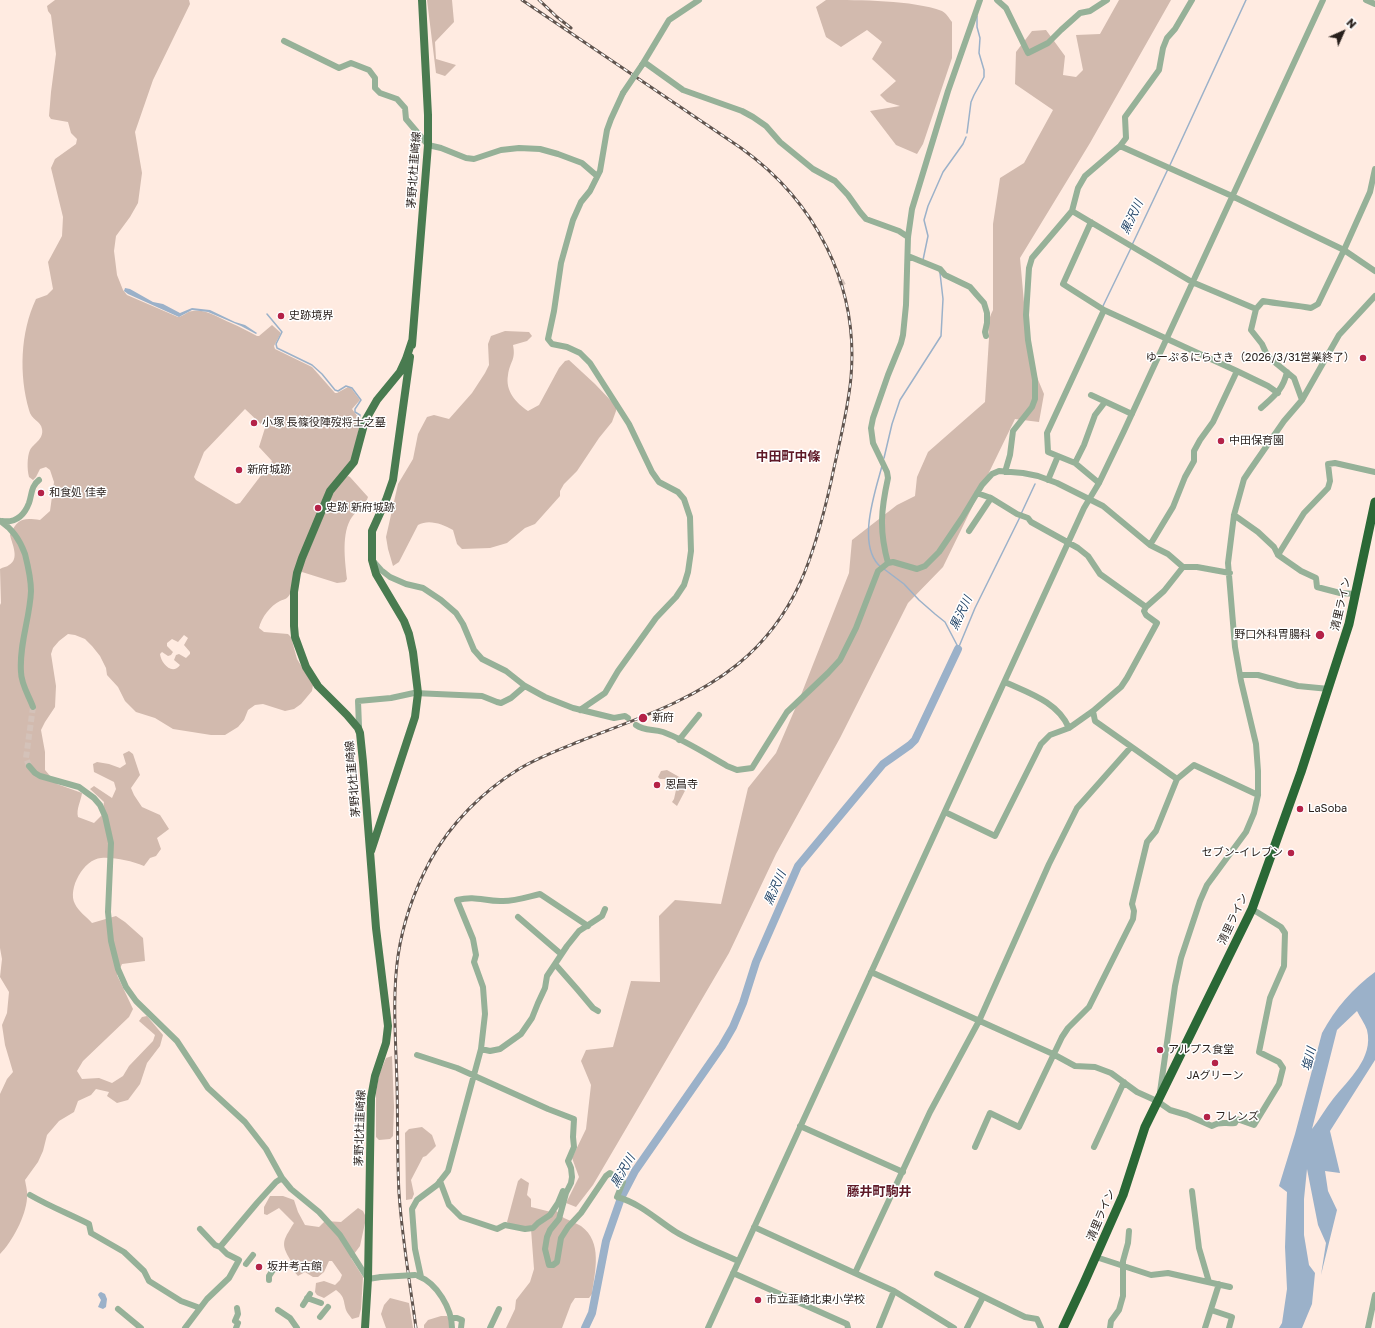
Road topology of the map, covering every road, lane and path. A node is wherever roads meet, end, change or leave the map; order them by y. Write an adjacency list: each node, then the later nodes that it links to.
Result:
1 (422, 0): 12 (main road, 茅野北杜韮崎線)
2 (699, 0): 11 (street)
3 (980, 0): 19 (street)
4 (998, 0): 5 (street)
5 (1107, 0)
6 (1192, 0): 13 (street)
7 (1323, 0): 16 (street)
8 (1366, 0): 9 (street)
9 (1375, 4)
10 (284, 41): 12 (street)
11 (643, 63): 15 (street, bridge); 19 (street)
12 (428, 144): 15 (street); 29 (main road, 茅野北杜韮崎線)
13 (1120, 146): 16 (street); 17 (street)
14 (1375, 169): 20 (street)
15 (598, 176): 67 (street)
16 (1232, 196): 20 (street); 23 (street)
17 (1072, 211): 18 (street); 40 (street)
18 (1091, 222): 23 (street); 26 (street)
19 (908, 237): 21 (street)
20 (1344, 250): 22 (street); 25 (street)
21 (908, 256): 27 (street); 56 (street)
22 (1375, 271)
23 (1192, 282): 25 (street); 28 (street)
24 (1375, 296): 34 (street)
25 (1256, 309): 31 (street)
26 (1104, 310): 28 (street); 38 (street)
27 (986, 336)
28 (1166, 339): 30 (street); 37 (street)
29 (412, 341): 55 (main road, 茅野北杜韮崎線); 72 (main road, 茅野北杜韮崎線)
30 (1237, 371): 32 (street); 53 (street)
31 (1287, 372): 32 (street); 34 (street)
32 (1278, 393): 36 (street)
33 (1090, 395): 35 (street)
34 (1302, 400): 49 (street)
35 (1105, 402): 37 (street); 39 (street)
36 (1260, 408)
37 (1132, 414): 44 (street)
38 (1058, 456): 39 (street); 43 (street)
39 (1075, 463): 44 (street)
40 (1005, 472): 43 (street); 45 (street)
41 (1375, 472): 54 (street)
42 (39, 480): 50 (street)
43 (1048, 480): 47 (street)
44 (1099, 483): 47 (street)
45 (977, 493): 46 (street); 56 (street)
46 (991, 498): 51 (street); 52 (street)
47 (1089, 499): 52 (street); 53 (street)
48 (1375, 502): 59 (highway, 清里ライン)
49 (1234, 515): 54 (street); 58 (street)
50 (0, 520): 66 (street)
51 (970, 531)
52 (1069, 543): 60 (street); 62 (street)
53 (1150, 545): 57 (street)
54 (1278, 555): 59 (street)
55 (372, 560): 63 (street); 65 (main road, 茅野北杜韮崎線)
56 (888, 562): 74 (street)
57 (1183, 567): 58 (street); 60 (street)
58 (1230, 573): 61 (street)
59 (1356, 594): 64 (highway, 清里ライン)
60 (1146, 607): 68 (street)
61 (1240, 675): 64 (street); 78 (street)
62 (1005, 682): 73 (street); 79 (street)
63 (525, 686): 65 (street); 67 (street)
64 (1329, 689): 82 (highway, 清里ライン)
65 (418, 693): 72 (street); 80 (main road, 茅野北杜韮崎線)
66 (33, 707)
67 (580, 710): 70 (street)
68 (1093, 711): 73 (street); 75 (street)
69 (699, 715): 74 (street)
70 (628, 718)
71 (636, 725): 74 (street)
72 (358, 728): 80 (main road, 茅野北杜韮崎線)
73 (1069, 728): 79 (street)
74 (679, 740)
75 (1131, 747): 77 (street); 89 (street)
76 (29, 766): 100 (street)
77 (1177, 779): 78 (street); 91 (street)
78 (1258, 795): 95 (street)
79 (945, 812): 87 (street)
80 (370, 860): 119 (main road, 茅野北杜韮崎線)
81 (606, 909): 84 (street)
82 (1252, 909): 95 (highway, 清里ライン); 95 (street)
83 (518, 916): 85 (street)
84 (588, 926): 85 (street); 90 (street)
85 (561, 954): 86 (street)
86 (555, 964): 88 (street); 90 (street)
87 (871, 972): 89 (street); 96 (street)
88 (598, 1011)
89 (979, 1021): 91 (street); 99 (street)
90 (481, 1049): 93 (street)
91 (1053, 1054): 94 (street); 97 (street)
92 (417, 1055): 93 (street)
93 (474, 1076): 101 (street); 102 (street)
94 (1124, 1082): 95 (street); 98 (street)
95 (1158, 1098): 110 (highway, 清里ライン)
96 (800, 1126): 99 (street); 105 (street)
97 (975, 1147)
98 (1094, 1147)
99 (903, 1172): 116 (street)
100 (282, 1178): 108 (street); 119 (street)
101 (440, 1181): 102 (street); 118 (street)
102 (569, 1185): 111 (street)
103 (1192, 1191): 121 (street)
104 (30, 1195): 130 (street)
105 (754, 1227): 111 (street); 116 (street)
106 (200, 1229): 108 (street)
107 (1129, 1231): 113 (street)
108 (220, 1247): 130 (street)
109 (253, 1255): 112 (street)
110 (1096, 1257): 113 (street); 152 (highway, 清里ライン)
111 (738, 1261): 115 (street)
112 (246, 1264)
113 (1122, 1267): 121 (street); 153 (street)
114 (273, 1270): 120 (street)
115 (733, 1273): 146 (street); 147 (street)
116 (855, 1273): 124 (street)
117 (937, 1274): 126 (street)
118 (421, 1277): 119 (street, bridge); 137 (street)
119 (368, 1279): 142 (main road, 茅野北杜韮崎線)
120 (269, 1280)
121 (1209, 1282): 122 (street)
122 (1219, 1284): 123 (street); 135 (street)
123 (1230, 1287)
124 (894, 1291): 148 (street); 149 (street)
125 (1375, 1295): 156 (street)
126 (983, 1296): 150 (street); 151 (street)
127 (321, 1303): 128 (street)
128 (303, 1305)
129 (328, 1307): 136 (street)
130 (200, 1308): 140 (street)
131 (237, 1308): 138 (street)
132 (118, 1309): 139 (street)
133 (499, 1309): 145 (street)
134 (278, 1310): 141 (street)
135 (1211, 1310): 154 (street); 155 (street)
136 (320, 1317)
137 (452, 1318): 143 (street); 144 (street)
138 (236, 1324)
139 (140, 1328)
140 (185, 1328)
141 (298, 1328)
142 (365, 1328)
143 (452, 1328)
144 (461, 1328)
145 (490, 1328)
146 (708, 1328)
147 (848, 1328)
148 (879, 1328)
149 (954, 1328)
150 (967, 1328)
151 (1041, 1328)
152 (1063, 1328)
153 (1110, 1328)
154 (1205, 1328)
155 (1229, 1328)
156 (1368, 1328)

